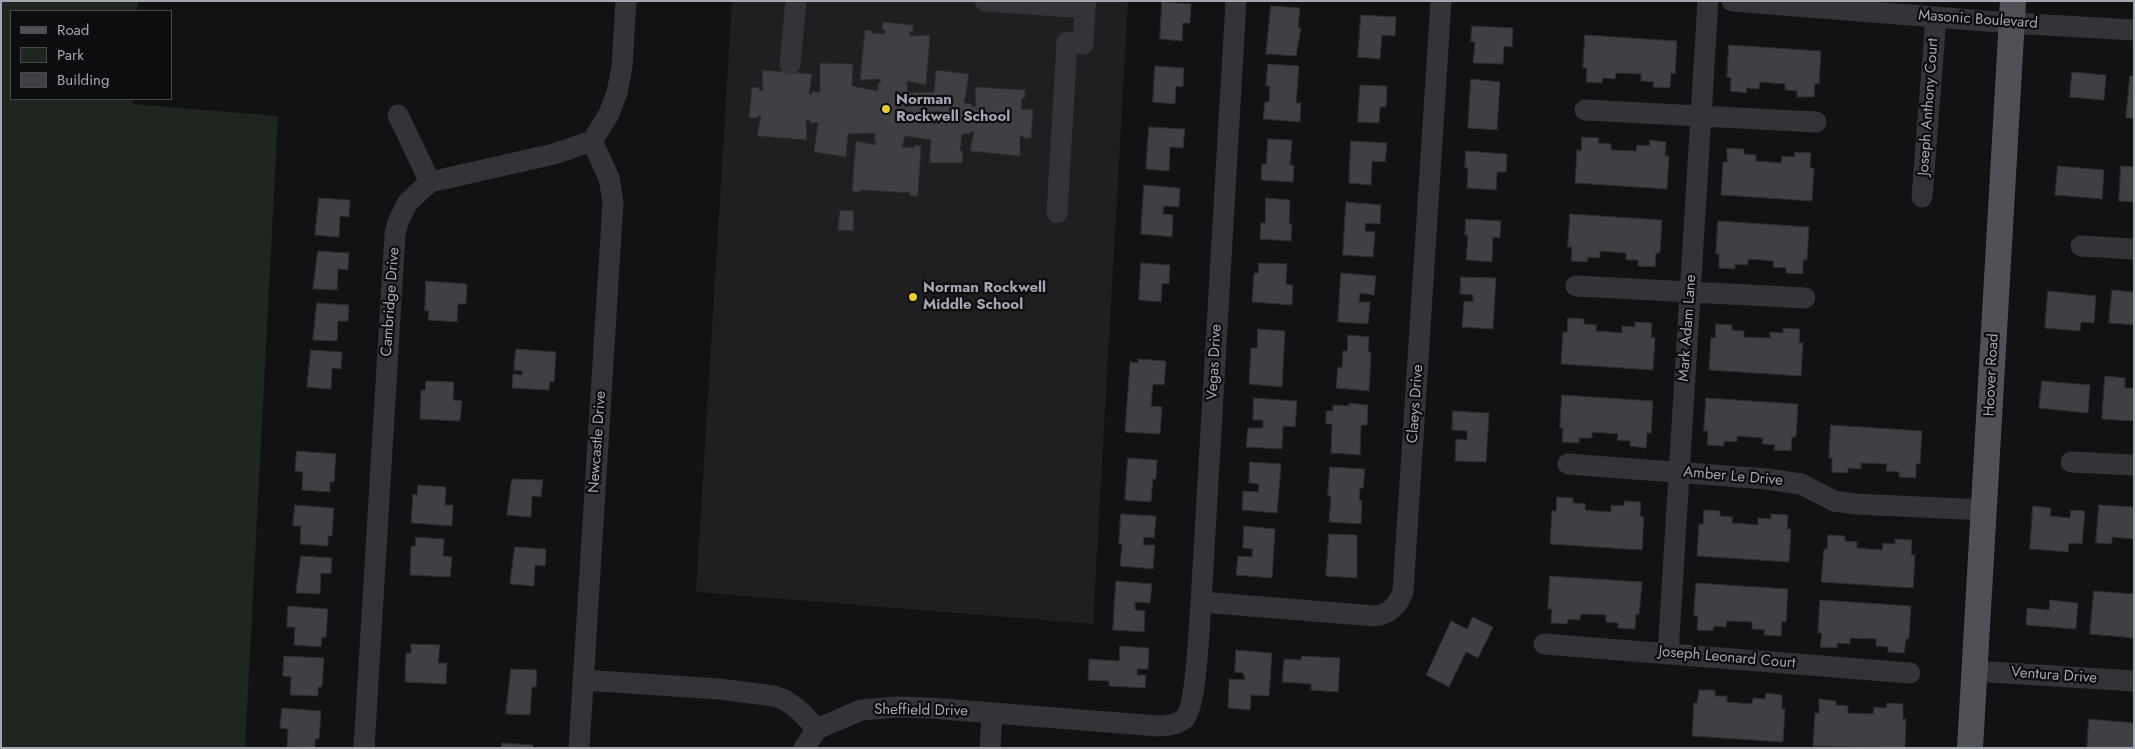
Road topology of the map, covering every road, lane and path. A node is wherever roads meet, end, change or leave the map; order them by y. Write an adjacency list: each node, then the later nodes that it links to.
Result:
1 (626, 1): 19 (street)
2 (796, 1): 14 (street)
3 (985, 1): 8 (street)
4 (1236, 1): 33 (street, Vegas Drive)
5 (1441, 1): 33 (street, Claeys Drive)
6 (1708, 1): 17 (street, Mark Adam Lane)
7 (1732, 1): 9 (street, Masonic Boulevard)
8 (1085, 5): 22 (street)
9 (1840, 5): 10 (street, Masonic Boulevard)
10 (1885, 7): 12 (street, Masonic Boulevard)
11 (2012, 12): 12 (street, Masonic Boulevard); 13 (street, Masonic Boulevard); 32 (main road, Hoover Road)
12 (1936, 17): 21 (street, Joseph Anthony Court)
13 (2134, 30)
14 (790, 64)
15 (1585, 110): 17 (street)
16 (398, 116): 20 (street)
17 (1700, 117): 18 (street); 26 (street, Mark Adam Lane)
18 (1816, 122)
19 (592, 141): 20 (street, Cambridge Drive); 38 (street, Newcastle Drive)
20 (430, 182): 43 (street, Cambridge Drive)
21 (1922, 198)
22 (1057, 212)
23 (2081, 246): 24 (street)
24 (2134, 249)
25 (1576, 286): 26 (street)
26 (1691, 292): 27 (street); 31 (street, Mark Adam Lane)
27 (1805, 298)
28 (2071, 462): 30 (street)
29 (1568, 464): 31 (street, Amber Le Drive)
30 (2134, 465)
31 (1678, 472): 32 (street, Amber Le Drive); 35 (street, Mark Adam Lane)
32 (1984, 510): 36 (main road, Hoover Road)
33 (1201, 602): 41 (street, Vegas Drive)
34 (1544, 644): 35 (street, Joseph Leonard Court)
35 (1668, 654): 37 (street, Joseph Leonard Court)
36 (1974, 671): 39 (street, Ventura Drive); 47 (main road, Hoover Road)
37 (1910, 673)
38 (583, 680): 42 (street); 44 (street, Newcastle Drive)
39 (2134, 681)
40 (992, 714): 41 (street, Sheffield Drive); 42 (street, Sheffield Drive); 46 (street)
41 (1183, 720)
42 (817, 729): 45 (street)
43 (364, 748)
44 (580, 748)
45 (804, 748)
46 (990, 748)
47 (1970, 748)

